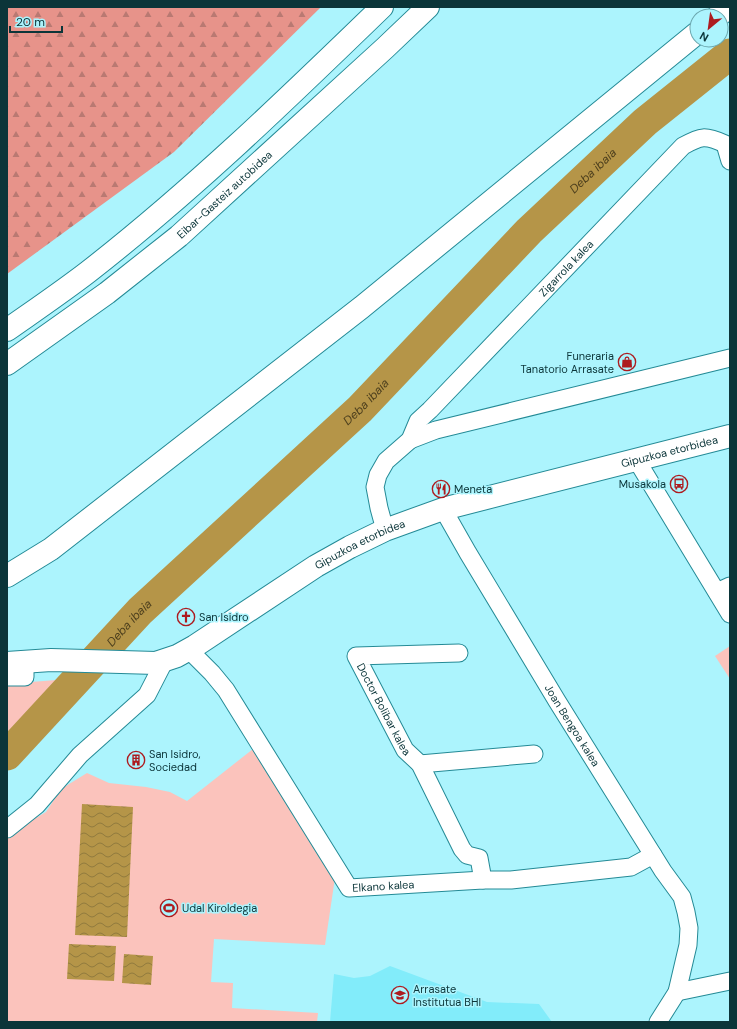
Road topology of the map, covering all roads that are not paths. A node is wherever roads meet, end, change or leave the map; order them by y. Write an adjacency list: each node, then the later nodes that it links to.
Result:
1 (382, 7): 5 (main road)
2 (428, 7): 7 (main road, Eibar-Gasteiz autobidea)
3 (689, 40): 13 (main road)
4 (730, 161): 9 (street, Zigarrola kalea)
5 (7, 330)
6 (730, 358): 9 (street, Zigarrola kalea)
7 (7, 364)
8 (730, 436): 10 (main road, Gipuzkoa etorbidea)
9 (410, 440): 12 (street, Zigarrola kalea)
10 (636, 459): 11 (main road, Gipuzkoa etorbidea); 14 (street)
11 (443, 509): 12 (main road, Gipuzkoa etorbidea); 24 (street, Joan Bengoa kalea)
12 (385, 530): 16 (main road, Gipuzkoa etorbidea)
13 (7, 576)
14 (723, 589): 15 (street)
15 (730, 614)
16 (189, 650): 18 (main road, Gipuzkoa etorbidea); 25 (street, Elkano kalea)
17 (459, 653): 22 (street, Doctor Bolibar kalea)
18 (165, 660): 19 (main road, Gipuzkoa etorbidea); 23 (street)
19 (16, 663): 20 (street)
20 (7, 677)
21 (534, 754): 22 (street, Doctor Bolibar kalea)
22 (420, 764): 25 (street, Doctor Bolibar kalea)
23 (7, 829)
24 (654, 855): 25 (street, Elkano kalea); 27 (street, Joan Bengoa kalea)
25 (482, 880)
26 (730, 981): 27 (street)
27 (677, 992): 28 (street, Joan Bengoa kalea)
28 (658, 1022)

